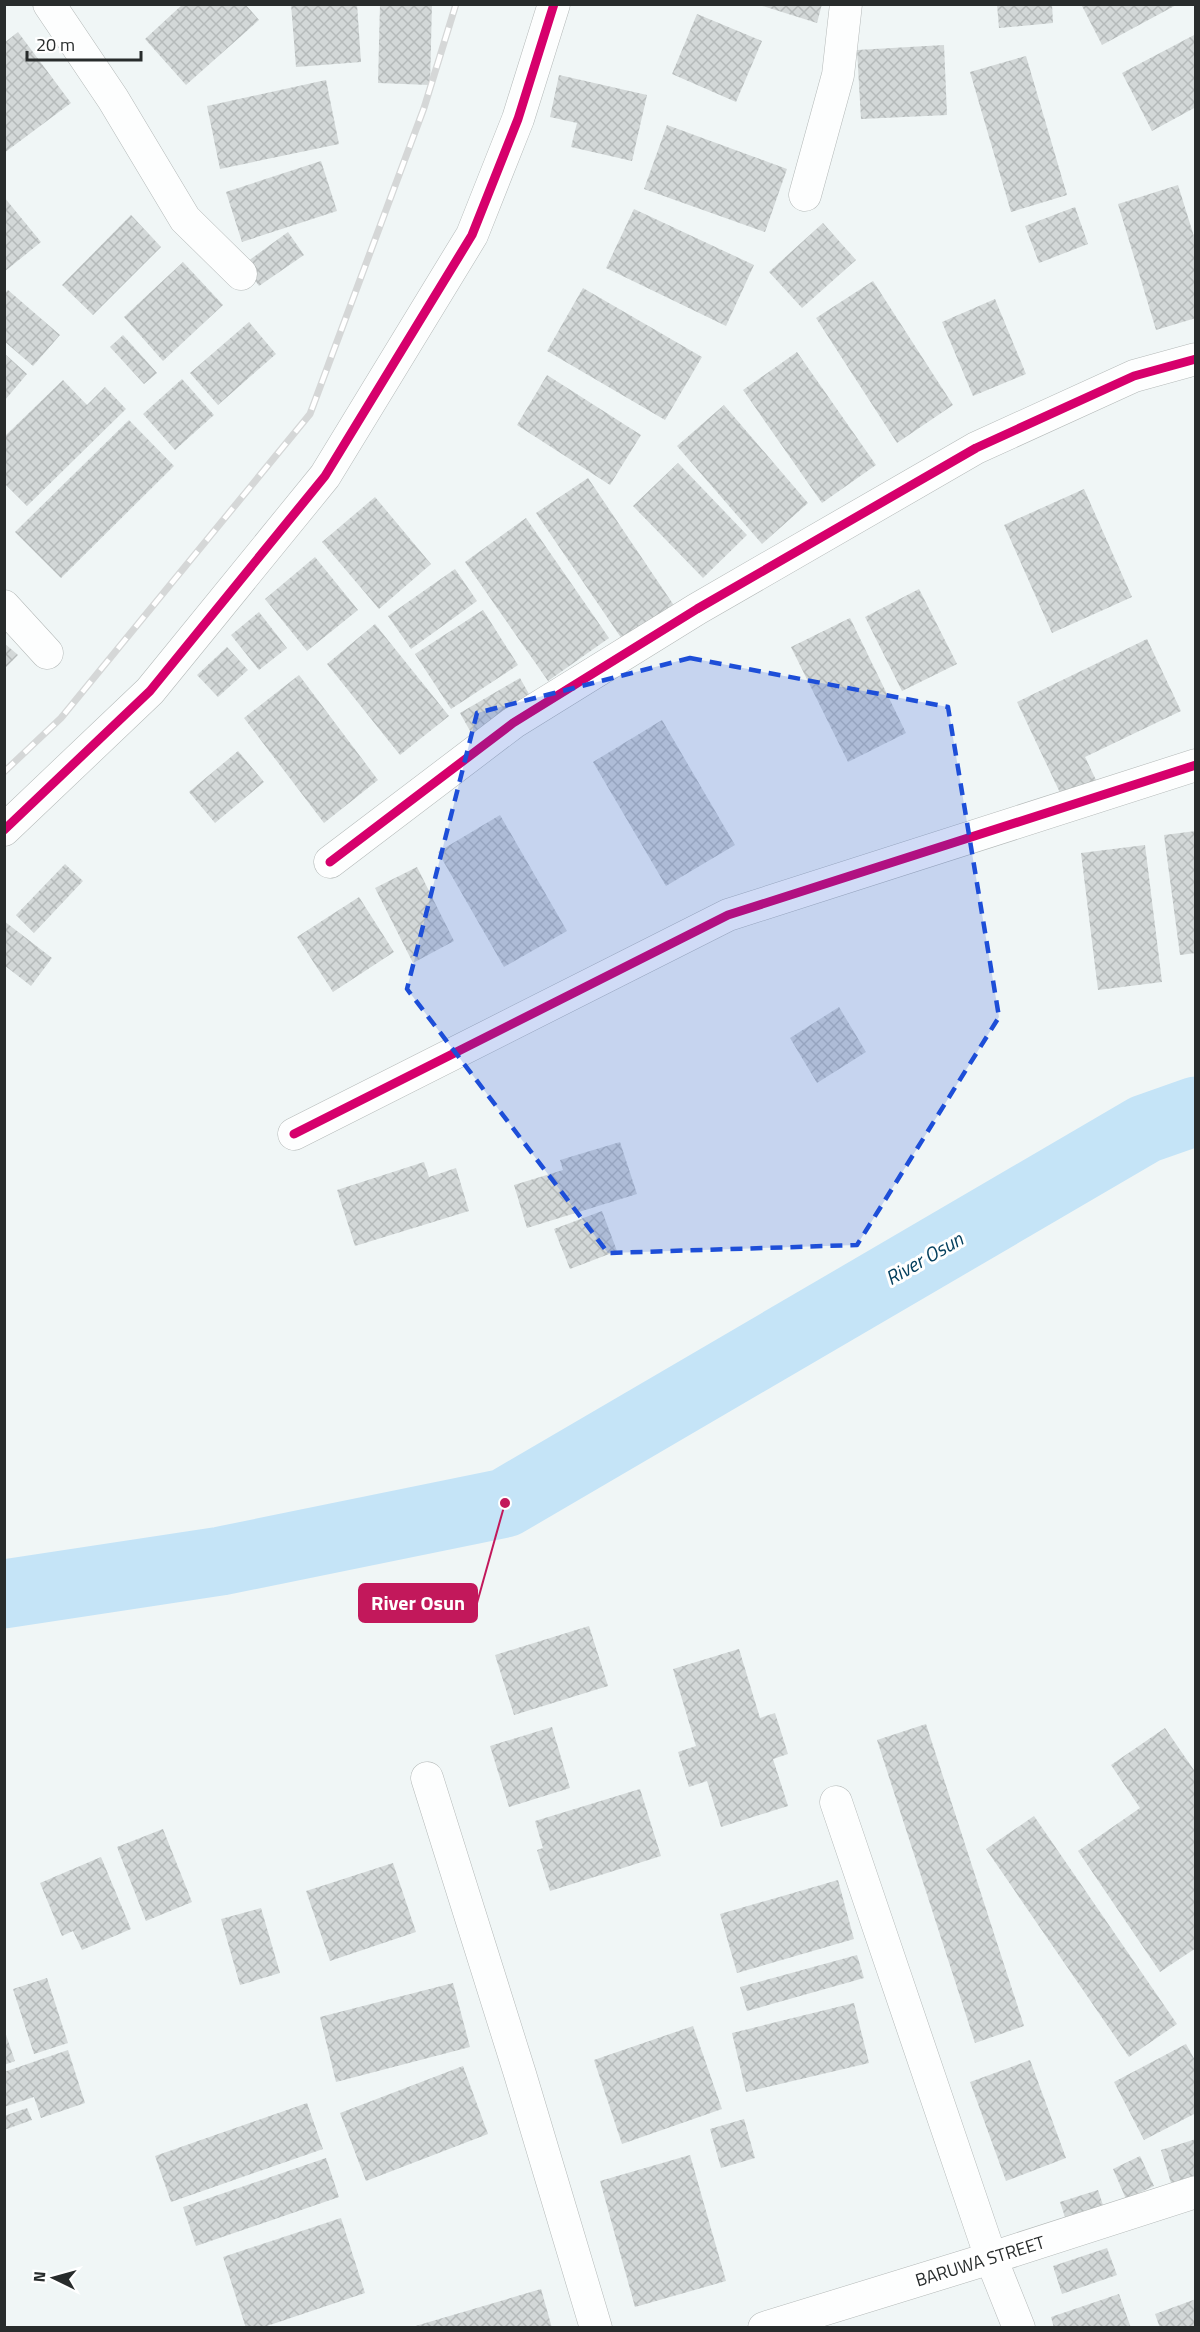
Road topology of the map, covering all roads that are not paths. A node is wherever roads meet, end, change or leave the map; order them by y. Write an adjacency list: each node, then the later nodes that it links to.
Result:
1 (49, 4): 5 (street)
2 (554, 4): 10 (street)
3 (846, 4): 4 (street)
4 (805, 195)
5 (241, 274)
6 (1196, 359): 11 (street)
7 (4, 606): 8 (street)
8 (47, 653)
9 (1196, 765): 12 (street)
10 (4, 830)
11 (330, 862)
12 (294, 1134)
13 (428, 1778): 17 (street)
14 (836, 1802): 16 (street)
15 (1196, 2192): 16 (street, BARUWA STREET)
16 (991, 2258): 18 (street, BARUWA STREET); 19 (street)
17 (596, 2328)
18 (764, 2328)
19 (1019, 2328)

